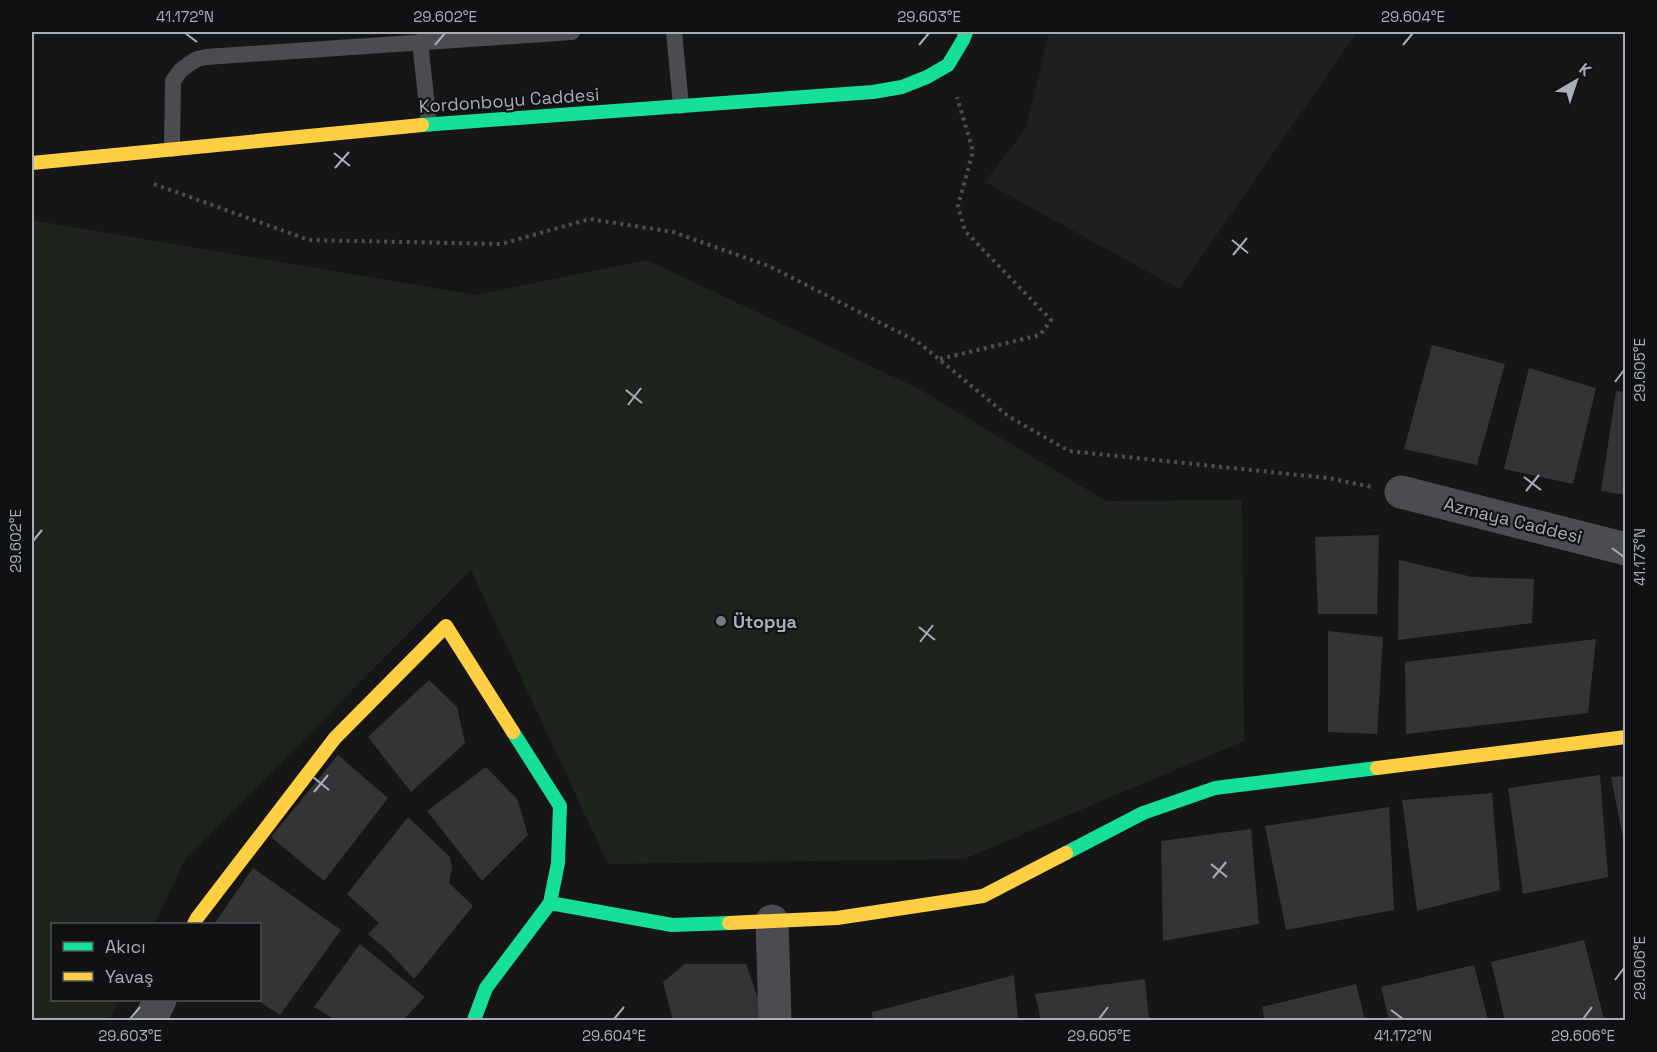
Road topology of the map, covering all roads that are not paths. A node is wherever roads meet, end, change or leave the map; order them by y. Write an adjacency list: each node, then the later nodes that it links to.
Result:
1 (572, 32): 4 (lane)
2 (675, 32): 5 (lane)
3 (966, 32): 5 (street, Kordonboyu Caddesi)
4 (420, 42): 6 (lane); 7 (lane)
5 (681, 105): 6 (street, Kordonboyu Caddesi)
6 (429, 124): 7 (street, Kordonboyu Caddesi)
7 (172, 149): 8 (street, Kordonboyu Caddesi)
8 (32, 163)
9 (1401, 492): 10 (street, Azmaya Caddesi)
10 (1626, 549)
11 (1626, 737): 13 (street)
12 (550, 903): 13 (street); 14 (street); 17 (street)
13 (772, 921): 18 (street)
14 (194, 923)
15 (159, 1001): 16 (street)
16 (150, 1020)
17 (474, 1020)
18 (775, 1020)

